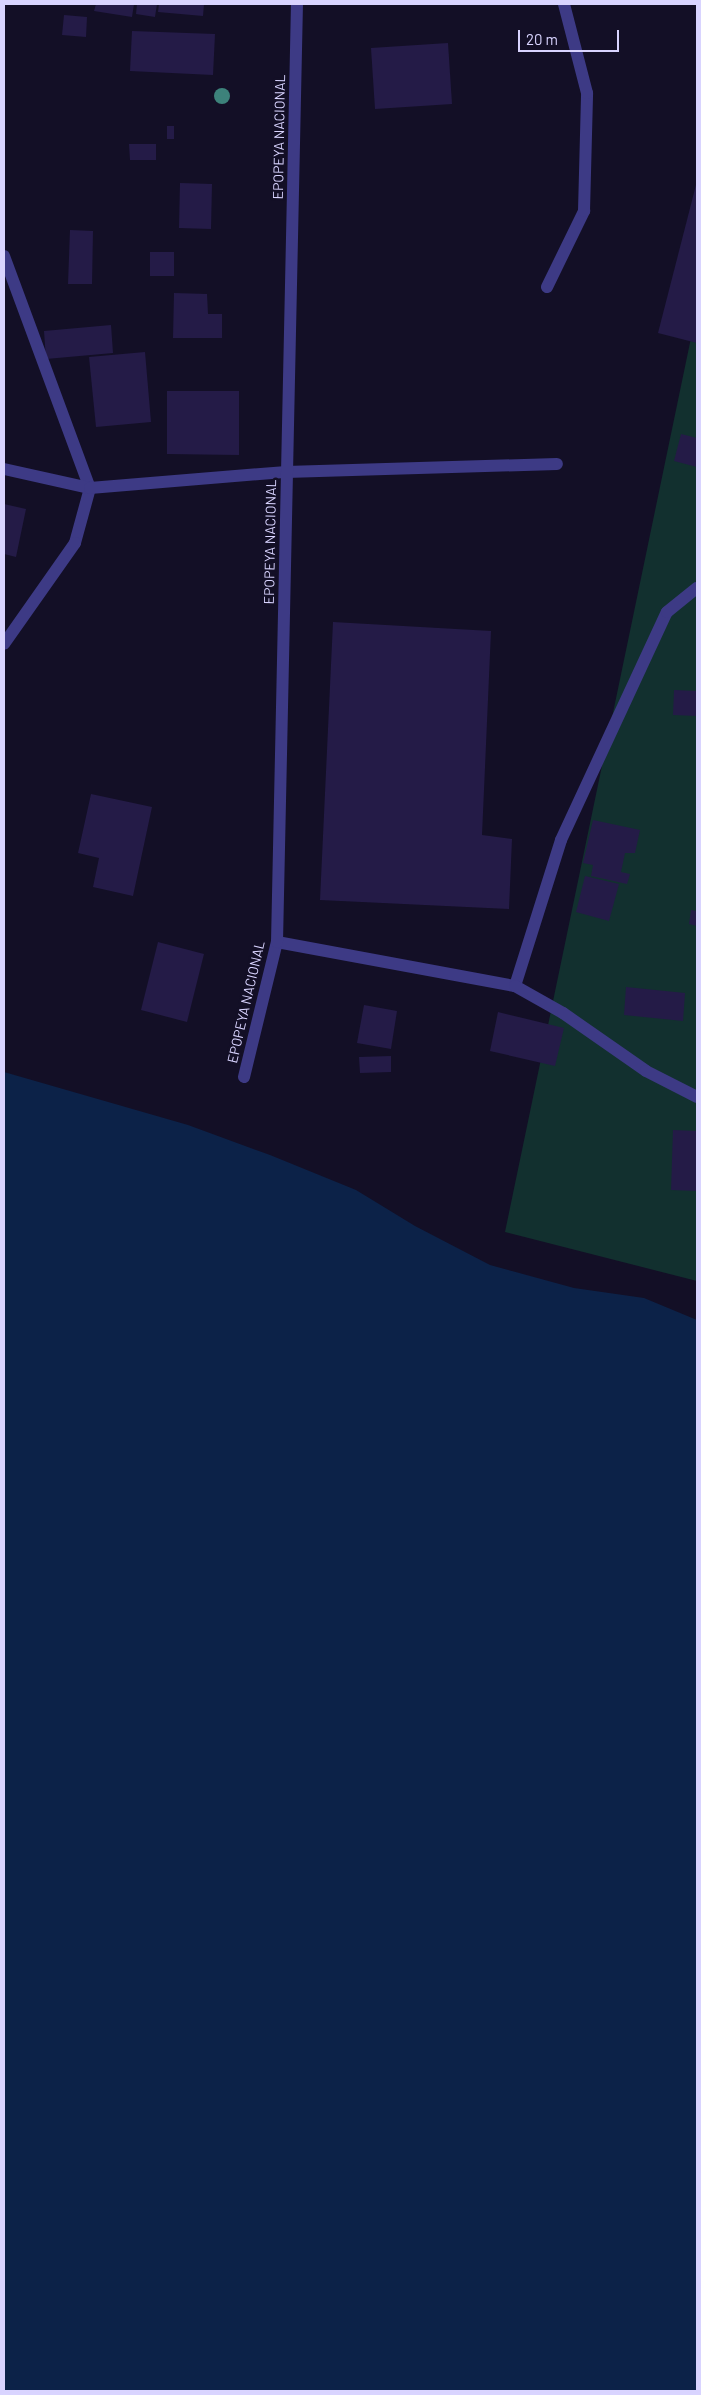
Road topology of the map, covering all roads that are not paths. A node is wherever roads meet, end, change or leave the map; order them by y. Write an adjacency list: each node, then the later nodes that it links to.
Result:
1 (297, 4): 7 (street, EPOPEYA NACIONAL)
2 (564, 4): 4 (street)
3 (4, 256): 8 (street)
4 (547, 288)
5 (557, 464): 7 (street)
6 (4, 469): 8 (street)
7 (286, 472): 8 (street); 11 (street, EPOPEYA NACIONAL)
8 (90, 488): 10 (street)
9 (697, 588): 12 (street)
10 (4, 644)
11 (277, 942): 12 (street); 13 (street, EPOPEYA NACIONAL)
12 (516, 986): 14 (street)
13 (244, 1077)
14 (697, 1097)

